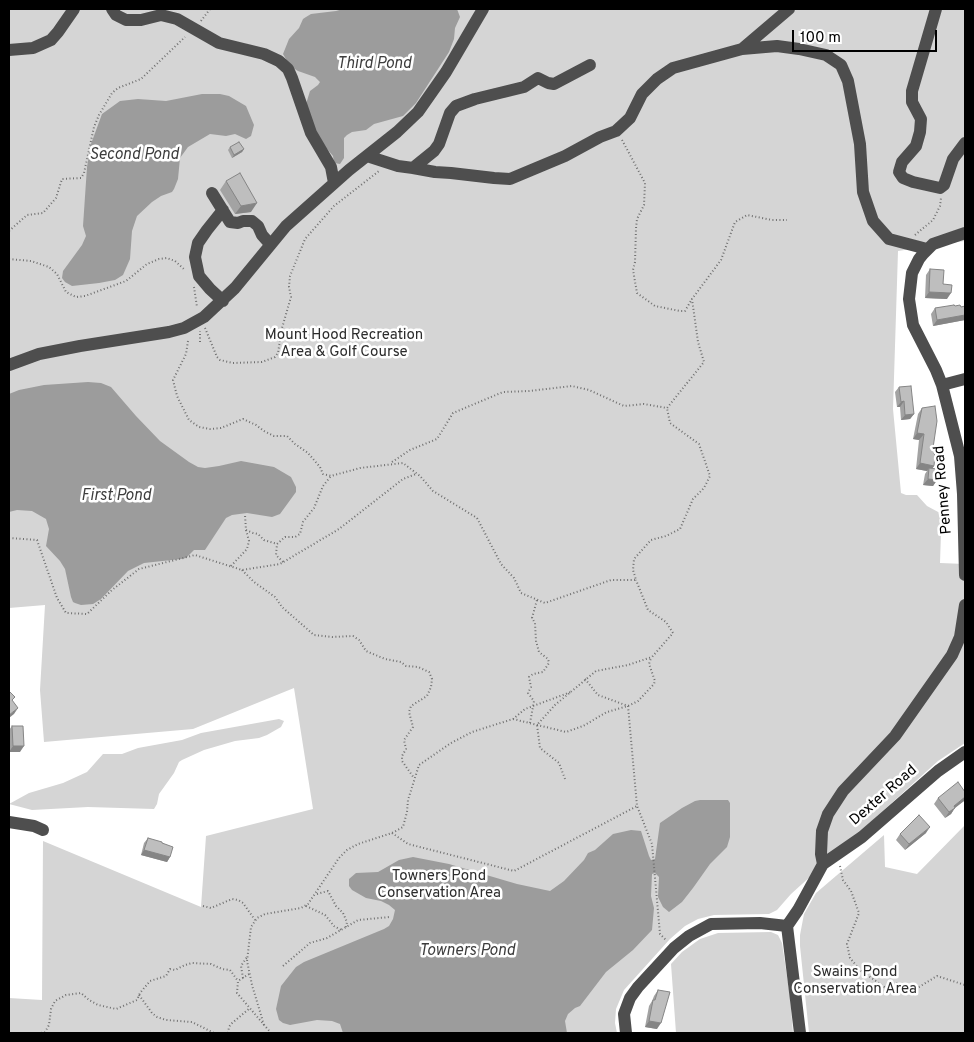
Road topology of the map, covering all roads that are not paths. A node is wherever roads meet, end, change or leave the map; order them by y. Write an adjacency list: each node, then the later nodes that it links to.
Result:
1 (74, 9): 7 (street)
2 (112, 9): 12 (street)
3 (483, 9): 10 (street)
4 (789, 9): 6 (street)
5 (936, 9): 9 (street)
6 (742, 49): 11 (street); 17 (street)
7 (9, 50)
8 (590, 65): 11 (street)
9 (965, 143)
10 (367, 156): 11 (street); 12 (street)
11 (413, 168)
12 (334, 183): 16 (street)
13 (212, 193): 14 (street)
14 (223, 210): 16 (street); 18 (street)
15 (965, 233): 17 (street)
16 (270, 244): 18 (street)
17 (927, 249): 21 (street, Penney Road)
18 (222, 301): 19 (street)
19 (9, 365)
20 (965, 379): 21 (street)
21 (942, 385): 22 (street, Penney Road)
22 (965, 516): 23 (street, Penney Road)
23 (965, 575)
24 (965, 605): 28 (street)
25 (965, 752): 28 (street, Dexter Road)
26 (9, 822): 27 (street)
27 (43, 830)
28 (827, 861): 29 (street)
29 (787, 926): 30 (street); 31 (street)
30 (626, 1033)
31 (800, 1033)

